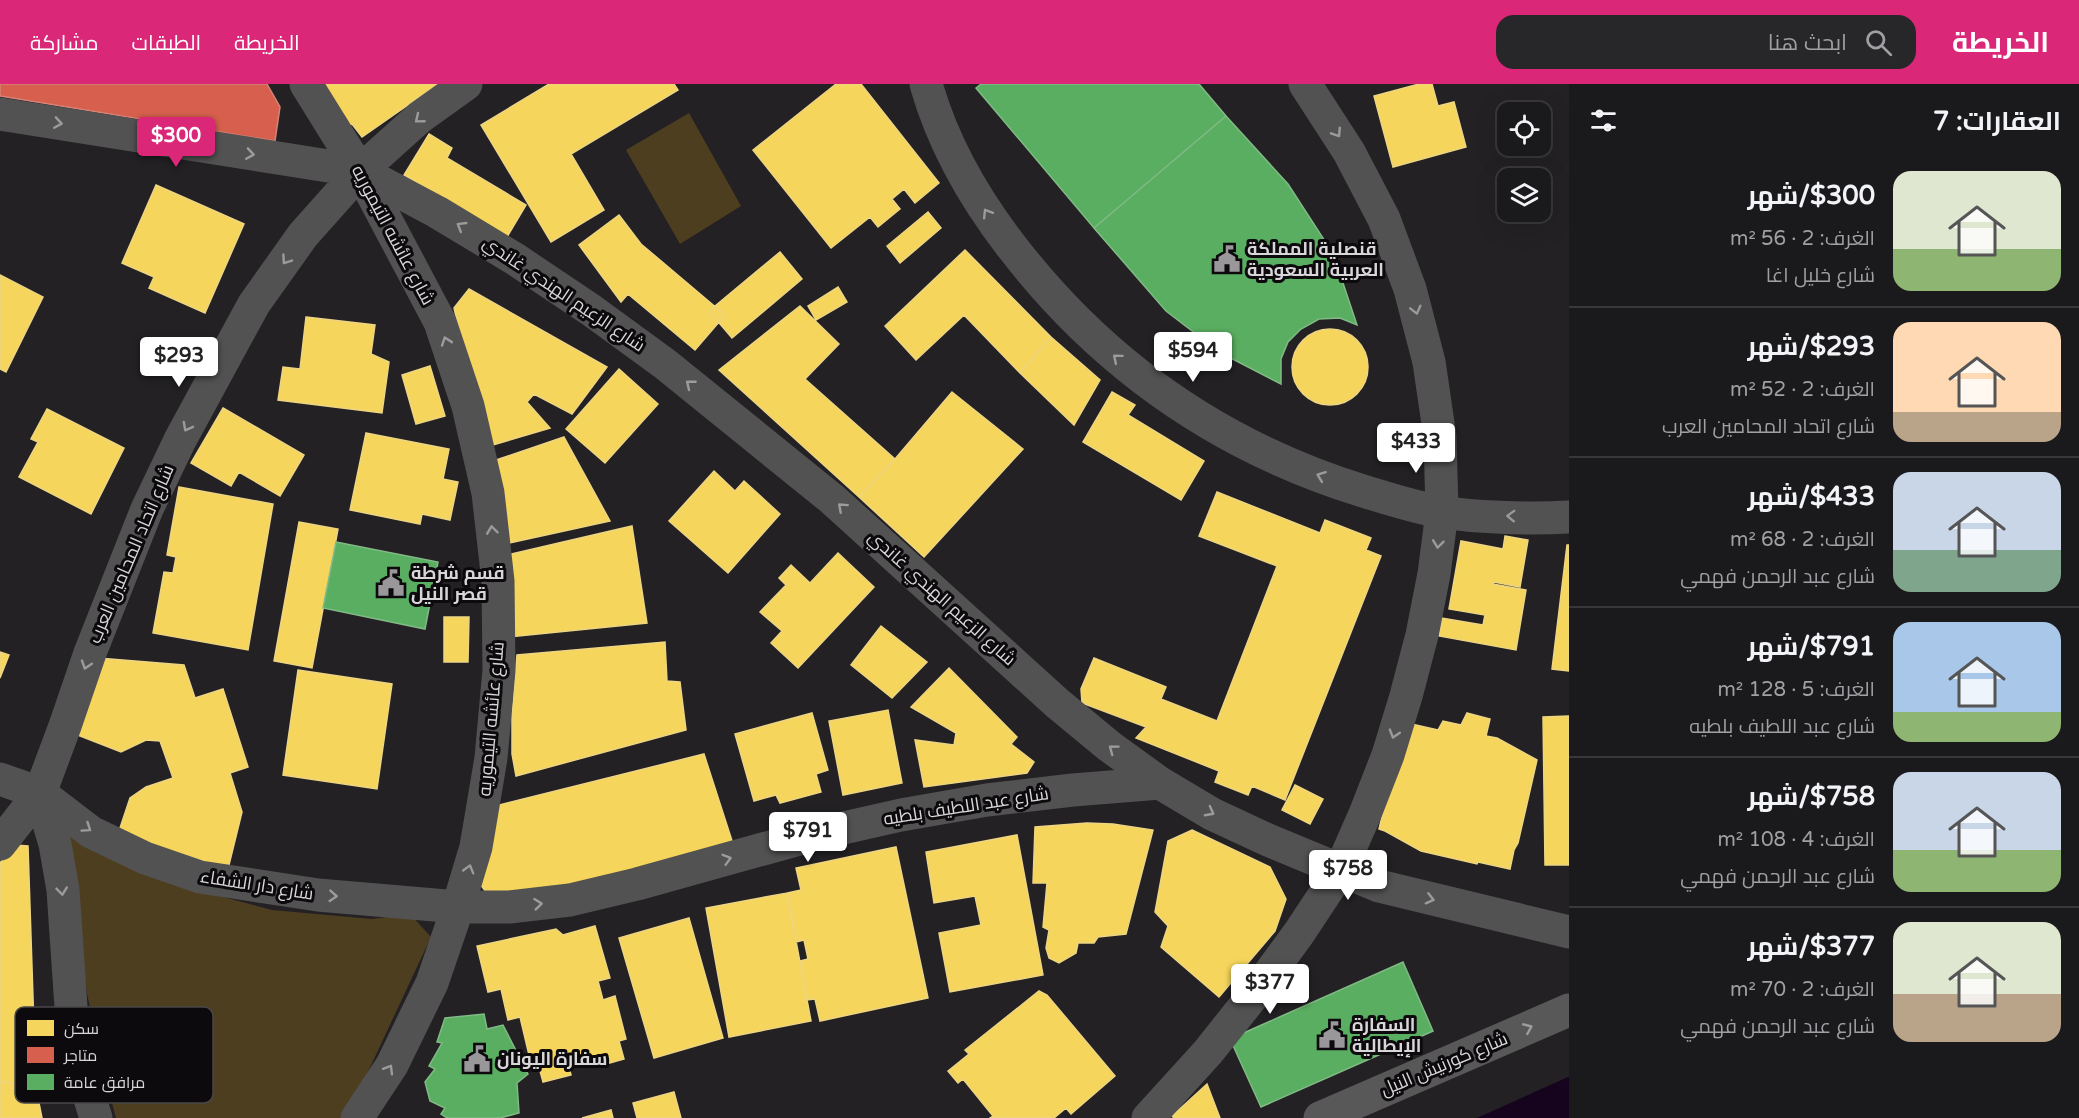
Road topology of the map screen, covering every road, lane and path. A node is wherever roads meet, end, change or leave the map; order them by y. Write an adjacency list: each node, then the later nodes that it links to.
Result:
1 (306, 84): 6 (street, شارع عائشه التيموريه)
2 (466, 84): 6 (street, شارع اتحاد المحامين العرب, one-way to 6)
3 (926, 84): 7 (street, one-way to 3)
4 (1305, 84): 7 (street, one-way to 7)
5 (0, 114): 6 (street, one-way to 6)
6 (360, 171): 10 (street, شارع الزعيم الهندي غاندي, one-way to 6); 11 (street, شارع اتحاد المحامين العرب, one-way to 11); 14 (street, شارع عائشه التيموريه, one-way to 6)
7 (1442, 512): 8 (street, one-way to 7); 13 (street, one-way to 13)
8 (1569, 518)
9 (0, 779): 11 (street, شارع دار الشفاء)
10 (1160, 783): 13 (street, شارع الزعيم الهندي غاندي, one-way to 13); 14 (street, شارع عبد اللطيف بلطيه, one-way to 10)
11 (40, 793): 12 (street, شارع اتحاد المحامين العرب); 14 (street, شارع دار الشفاء, one-way to 14); 16 (street, one-way to 16)
12 (0, 844)
13 (1340, 871): 15 (street, شارع الزعيم الهندي غاندي, one-way to 15); 21 (street)
14 (458, 907): 20 (street, شارع عائشه التيموريه, one-way to 14)
15 (1569, 932)
16 (71, 1007)
17 (1569, 1010): 22 (highway, شارع كورنيش النيل, one-way to 17)
18 (91, 1103): 19 (street, one-way to 19)
19 (96, 1118)
20 (357, 1118)
21 (1148, 1118)
22 (1320, 1118)

